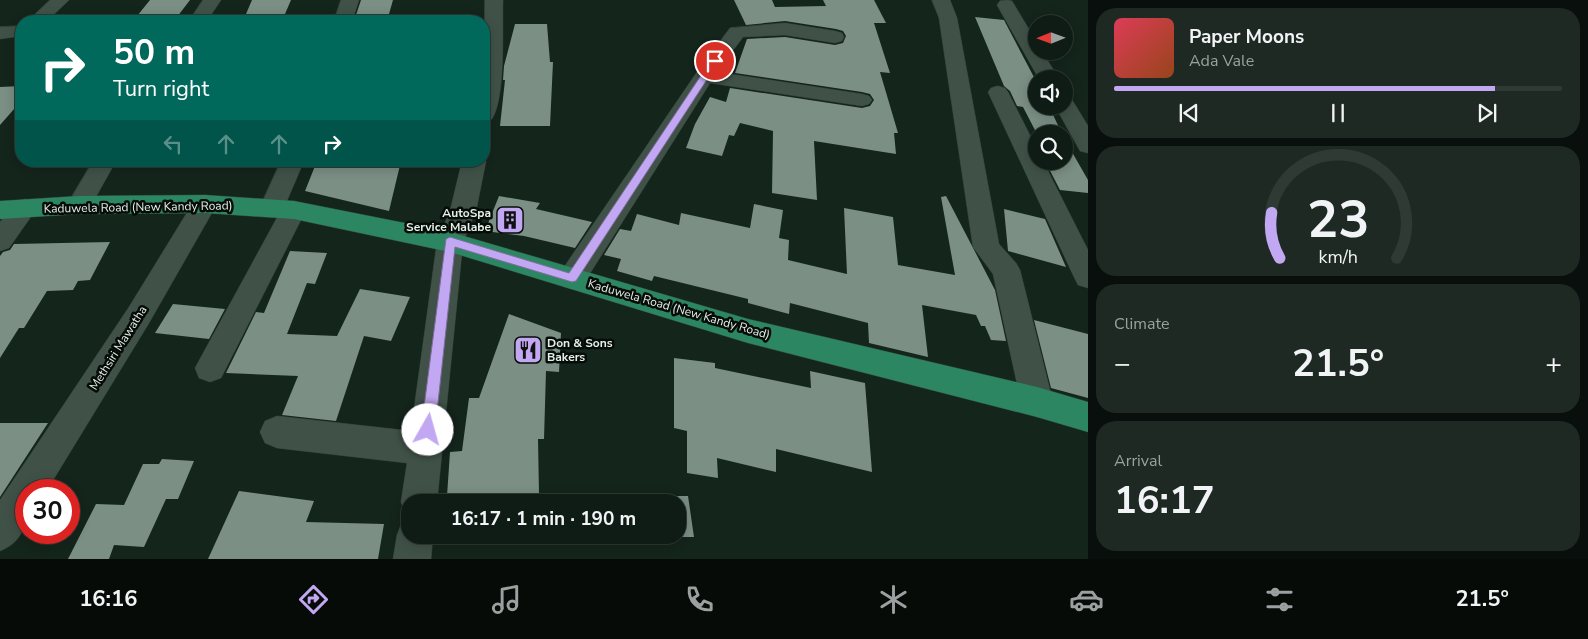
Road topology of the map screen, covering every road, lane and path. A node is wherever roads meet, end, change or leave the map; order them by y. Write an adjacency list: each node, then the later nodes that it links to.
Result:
1 (60, 0): 7 (street)
2 (212, 0): 8 (street)
3 (350, 0): 9 (street)
4 (494, 0): 15 (street)
5 (941, 0): 32 (street)
6 (1006, 5): 13 (street)
7 (44, 15)
8 (202, 15)
9 (345, 15)
10 (15, 32): 11 (street)
11 (0, 33)
12 (835, 37): 14 (street)
13 (1044, 70)
14 (704, 76): 17 (street); 30 (street)
15 (490, 87)
16 (998, 92): 29 (street)
17 (862, 100)
18 (1071, 115): 19 (street)
19 (1088, 146)
20 (101, 167): 24 (street)
21 (292, 167): 26 (street)
22 (473, 167): 28 (street)
23 (205, 204): 24 (main road, Kaduwela Road (New Kandy Road)); 26 (main road, Kaduwela Road (New Kandy Road)); 36 (street, Methsiri Mawatha)
24 (79, 205): 25 (main road, Kaduwela Road (New Kandy Road))
25 (13, 209): 27 (street)
26 (283, 209): 28 (main road, Kaduwela Road (New Kandy Road)); 31 (street)
27 (0, 241)
28 (450, 242): 30 (main road, Kaduwela Road (New Kandy Road)); 35 (street)
29 (1088, 277)
30 (572, 278): 32 (main road, Kaduwela Road (New Kandy Road))
31 (210, 368)
32 (1037, 402): 33 (main road, Kaduwela Road (New Kandy Road))
33 (1088, 417)
34 (277, 432): 35 (street)
35 (426, 448): 37 (street)
36 (35, 479)
37 (420, 494)
38 (15, 510): 39 (street, Methsiri Mawatha)
39 (0, 533)
40 (414, 544): 41 (street)
41 (412, 559)

